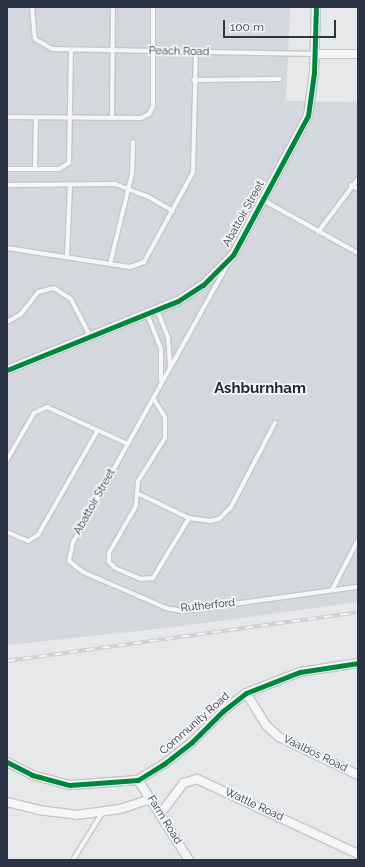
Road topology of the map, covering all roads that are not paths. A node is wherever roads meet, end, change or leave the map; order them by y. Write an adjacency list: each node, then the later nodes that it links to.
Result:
1 (32, 7): 5 (lane, Peach Road)
2 (112, 7): 7 (lane)
3 (153, 7): 6 (lane)
4 (316, 7): 9 (street, Abattoir Street)
5 (71, 50): 7 (lane, Peach Road); 15 (lane)
6 (153, 51): 7 (lane, Peach Road); 8 (lane, Peach Road); 16 (lane)
7 (112, 52): 16 (lane)
8 (196, 52): 9 (lane, Peach Road); 12 (lane)
9 (315, 54): 10 (street, Peach Road); 26 (street, Abattoir Street)
10 (358, 54)
11 (280, 79): 12 (lane)
12 (194, 80): 27 (lane)
13 (7, 117): 14 (lane)
14 (36, 118): 15 (lane); 19 (lane)
15 (70, 118): 16 (lane); 19 (lane)
16 (112, 118)
17 (133, 142): 24 (lane)
18 (7, 169): 19 (lane)
19 (35, 169)
20 (358, 179): 23 (lane)
21 (70, 184): 22 (lane); 24 (lane); 32 (lane)
22 (7, 185)
23 (351, 185): 25 (lane); 28 (lane)
24 (128, 188): 27 (lane); 33 (lane)
25 (358, 190)
26 (263, 200): 28 (lane); 31 (street, Abattoir Street)
27 (173, 211): 33 (lane)
28 (318, 232): 30 (lane)
29 (7, 248): 32 (lane)
30 (358, 253)
31 (233, 255): 34 (street, Abattoir Street); 38 (lane, Abattoir Street)
32 (67, 257): 33 (lane)
33 (110, 264)
34 (157, 310): 35 (street, Abattoir Street); 38 (lane)
35 (147, 314): 37 (street, Abattoir Street); 40 (lane, Abattoir Street)
36 (7, 322): 37 (lane)
37 (90, 337): 39 (street, Abattoir Street)
38 (170, 367): 40 (lane, Abattoir Street)
39 (7, 370)
40 (161, 382): 41 (lane, Abattoir Street)
41 (153, 398): 44 (lane, Abattoir Street); 46 (lane)
42 (275, 423): 47 (lane)
43 (98, 430): 44 (lane); 45 (lane); 48 (lane)
44 (128, 444): 50 (lane, Abattoir Street)
45 (7, 460)
46 (137, 493): 47 (lane); 47 (lane)
47 (189, 518)
48 (7, 532)
49 (358, 540): 52 (lane)
50 (69, 561): 52 (lane, Rutherford)
51 (358, 587): 52 (lane, Rutherford)
52 (332, 590)
53 (358, 663): 54 (street, Community Road)
54 (246, 693): 56 (street, Vaalbos Road); 57 (street, Community Road)
55 (7, 762): 57 (street)
56 (358, 775)
57 (138, 780): 58 (street, Farm Road)
58 (151, 799): 60 (street); 61 (street, Farm Road)
59 (8, 803): 60 (street)
60 (102, 812): 63 (lane)
61 (161, 813): 62 (street, Wattle Road); 64 (street, Farm Road)
62 (358, 854)
63 (73, 860)
64 (189, 860)

